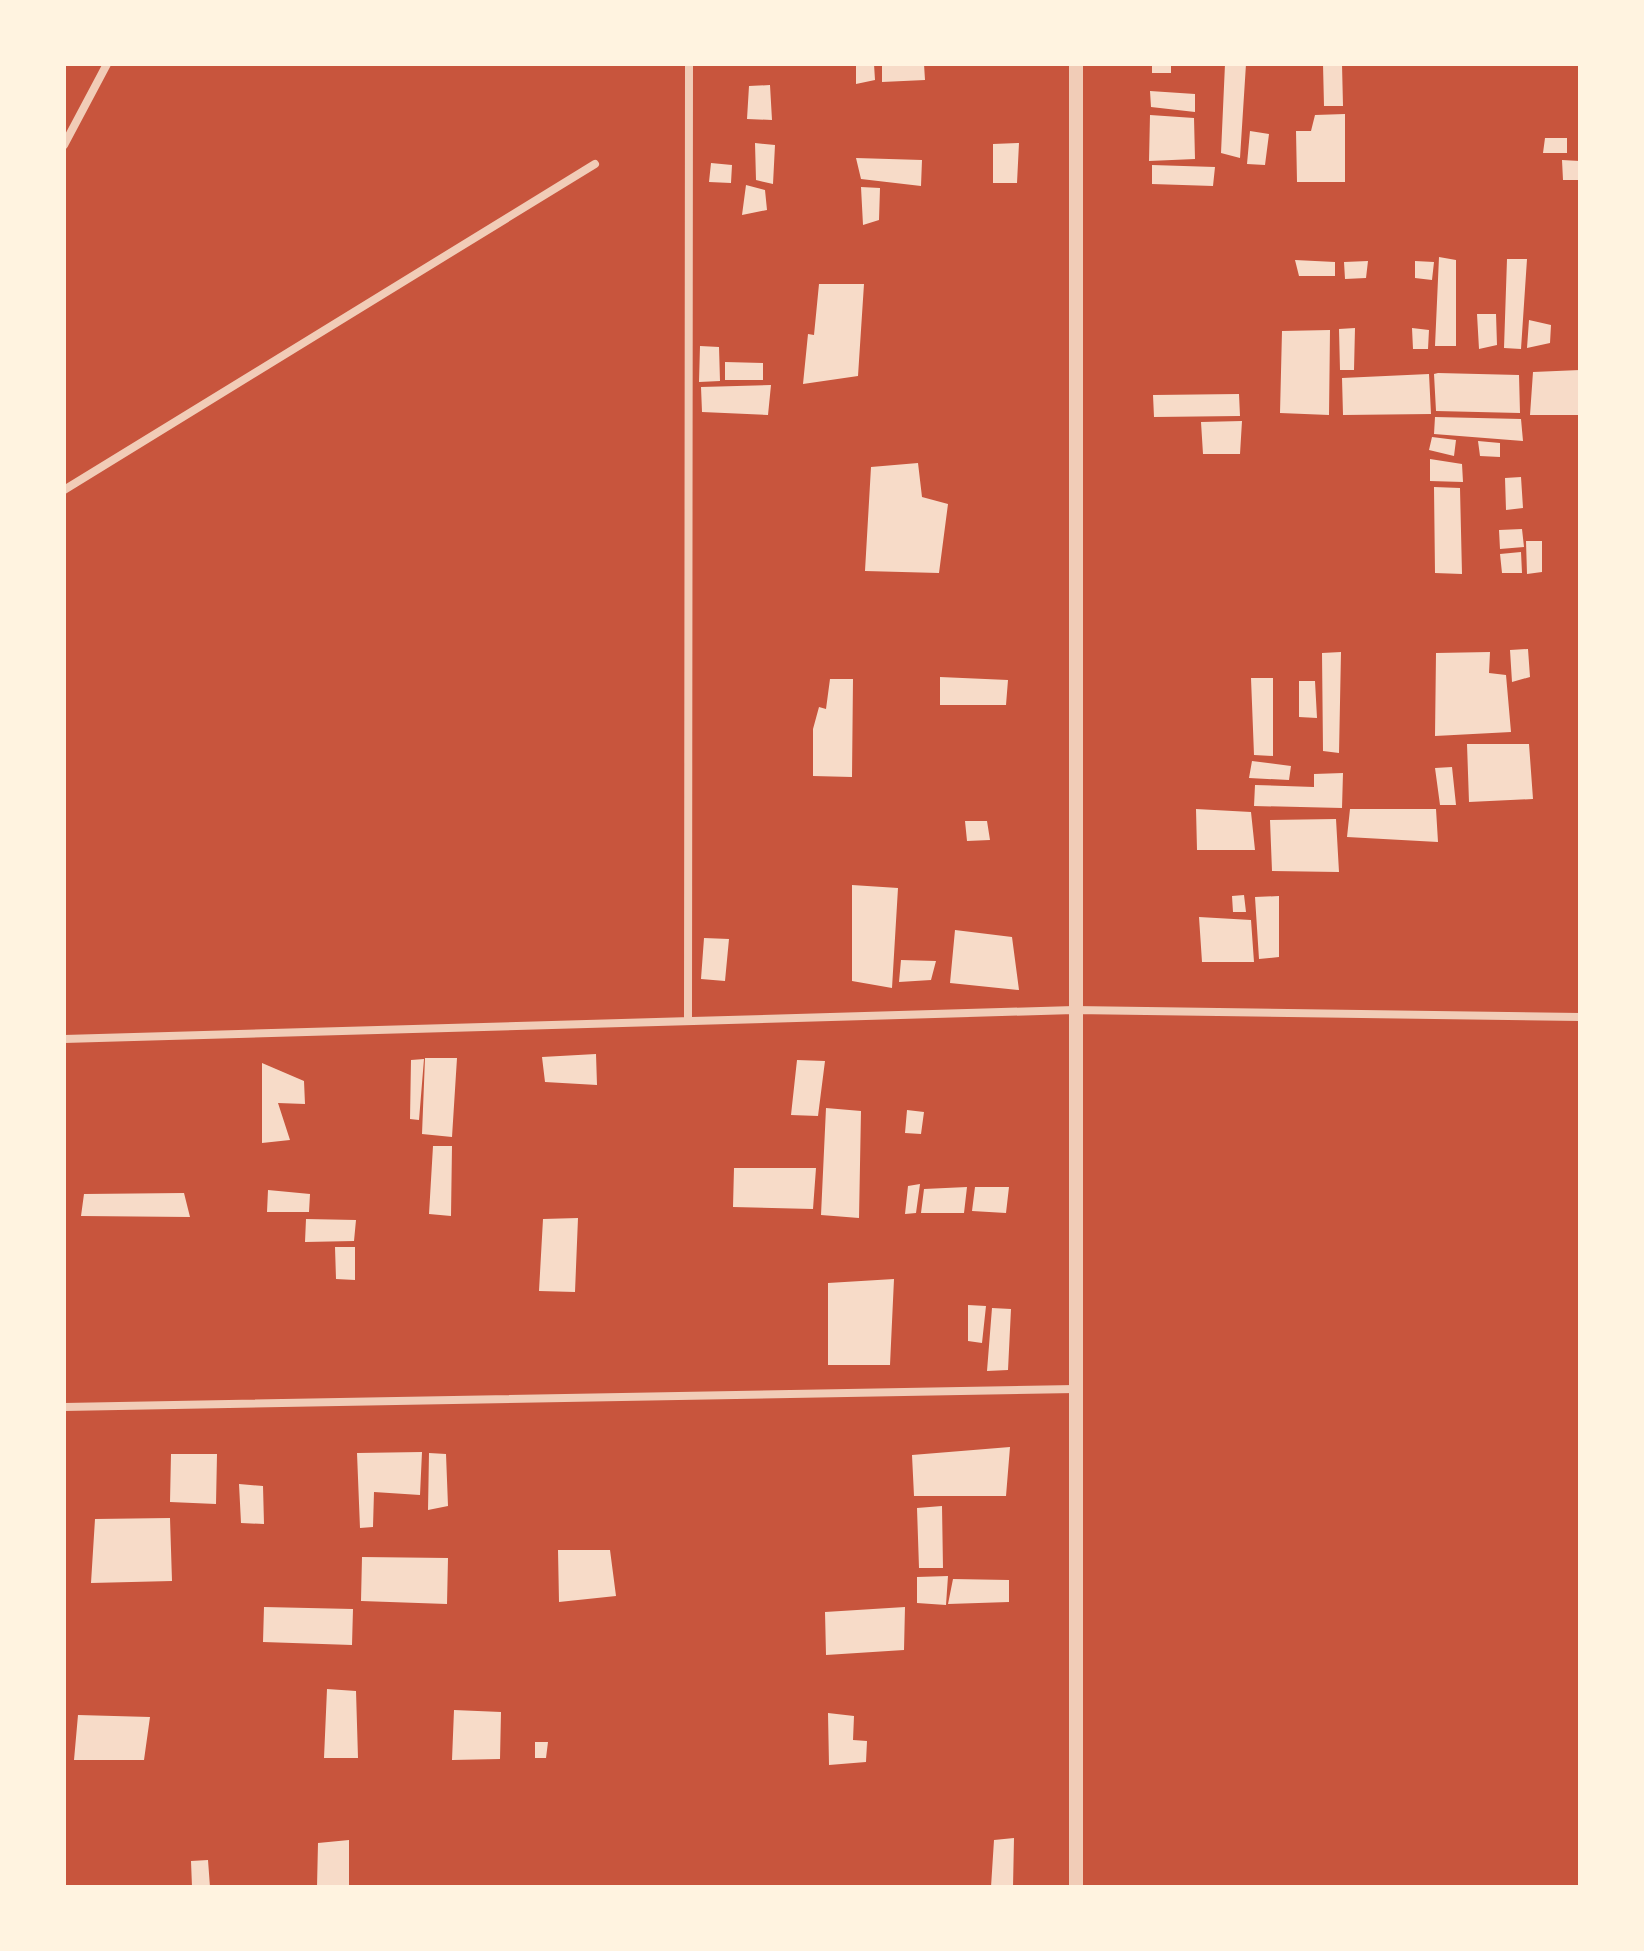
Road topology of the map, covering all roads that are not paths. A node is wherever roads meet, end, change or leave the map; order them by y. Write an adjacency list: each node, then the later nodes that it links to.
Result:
1 (107, 64): 4 (street)
2 (689, 64): 9 (street)
3 (1076, 64): 7 (street)
4 (64, 145)
5 (595, 164): 6 (street)
6 (64, 490)
7 (1074, 1010): 8 (street); 9 (street); 11 (street)
8 (1580, 1017)
9 (688, 1021): 10 (street)
10 (64, 1039)
11 (1075, 1389): 12 (street); 13 (street)
12 (64, 1407)
13 (1076, 1887)

